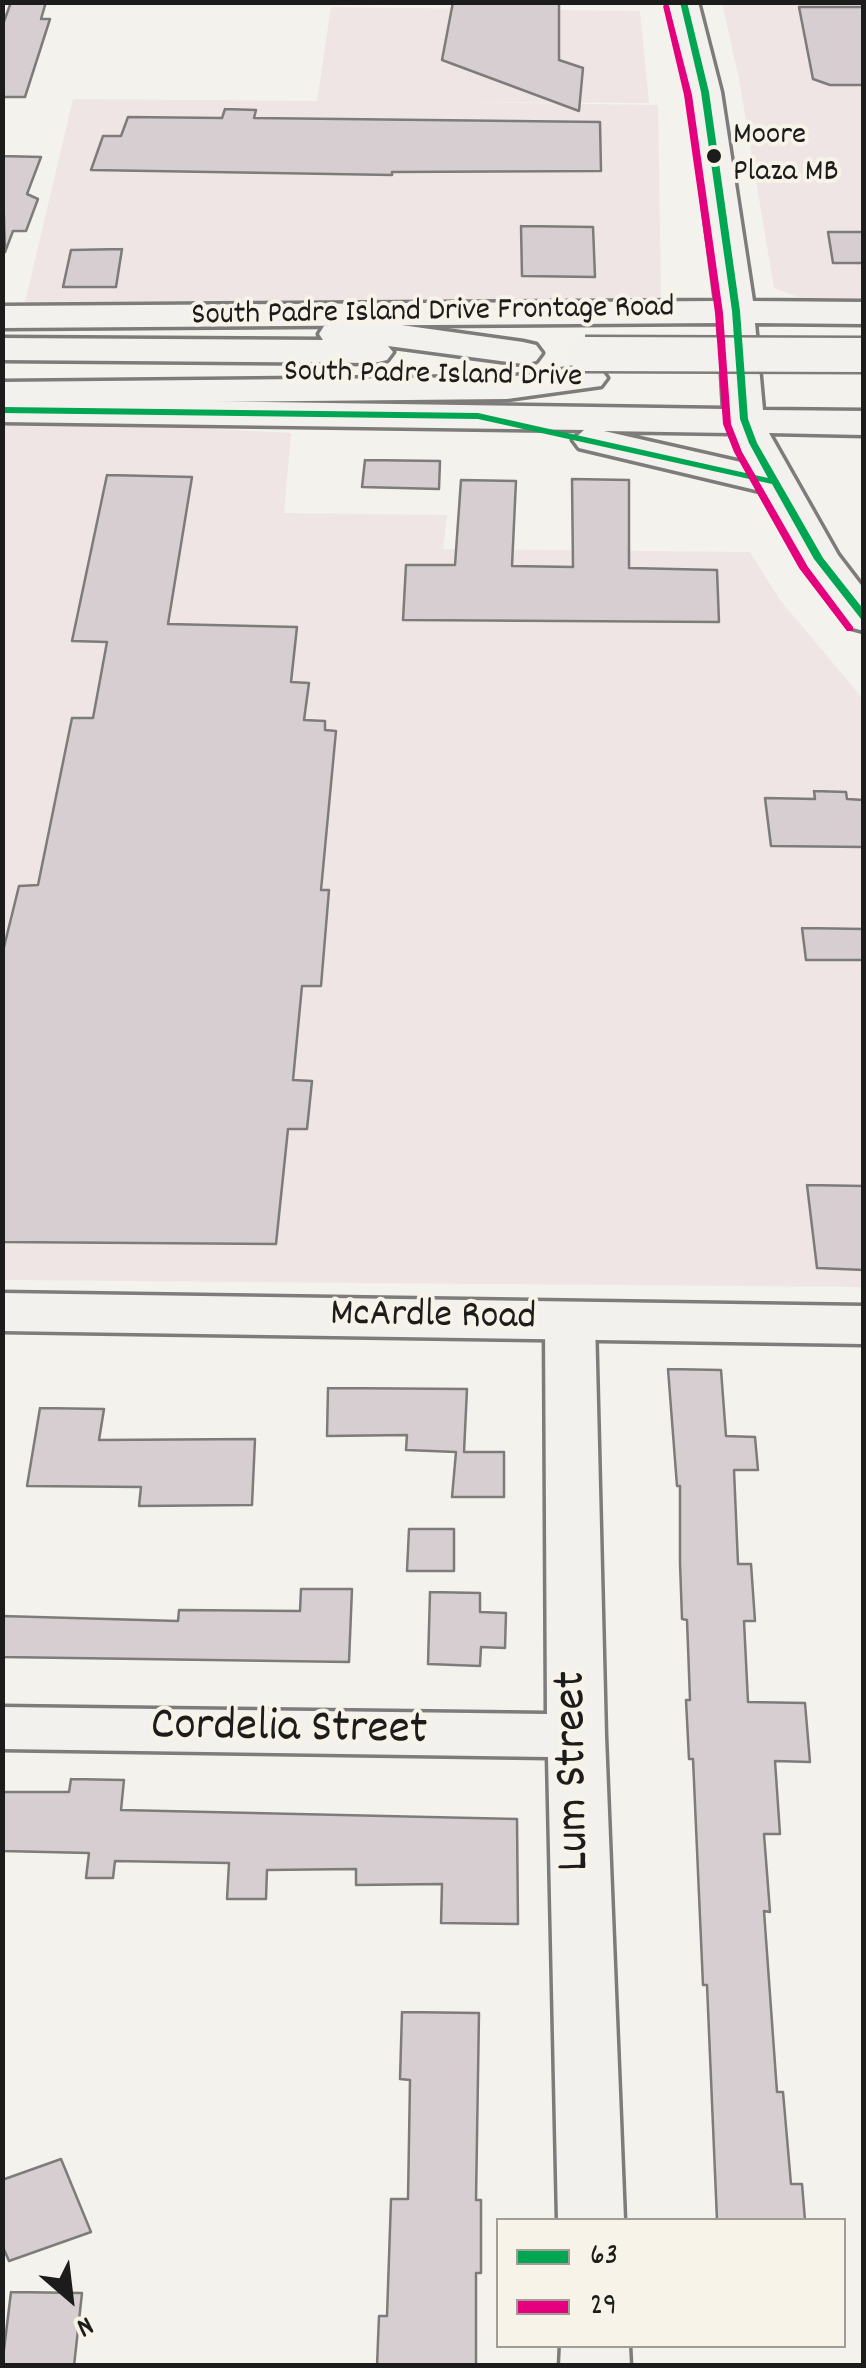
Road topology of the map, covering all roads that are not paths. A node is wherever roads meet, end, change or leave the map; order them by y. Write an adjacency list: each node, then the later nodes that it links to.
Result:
1 (682, 2): 3 (main road)
2 (593, 311): 3 (main road, South Padre Island Drive Frontage Road); 5 (main road, South Padre Island Drive Frontage Road); 16 (main road)
3 (736, 312): 4 (main road, South Padre Island Drive Frontage Road); 17 (main road)
4 (864, 313)
5 (2, 317)
6 (864, 324): 18 (main road)
7 (2, 328): 9 (main road)
8 (2, 349): 9 (main road, South Padre Island Drive)
9 (523, 353): 11 (main road, South Padre Island Drive)
10 (864, 355): 11 (main road, South Padre Island Drive, bridge)
11 (587, 366): 12 (main road, South Padre Island Drive); 13 (main road, South Padre Island Drive); 14 (main road)
12 (2, 374)
13 (864, 382)
14 (2, 392)
15 (2, 410): 16 (main road)
16 (478, 416): 17 (main road); 19 (main road)
17 (744, 419): 18 (main road); 19 (main road)
18 (864, 421)
19 (774, 482): 20 (main road)
20 (864, 618)
21 (2, 1312): 22 (main road, McArdle Road)
22 (570, 1321): 23 (main road, McArdle Road); 25 (street, Lum Street)
23 (864, 1325)
24 (2, 1728): 25 (street, Cordelia Street)
25 (576, 1736): 26 (street, Lum Street)
26 (591, 2218)

